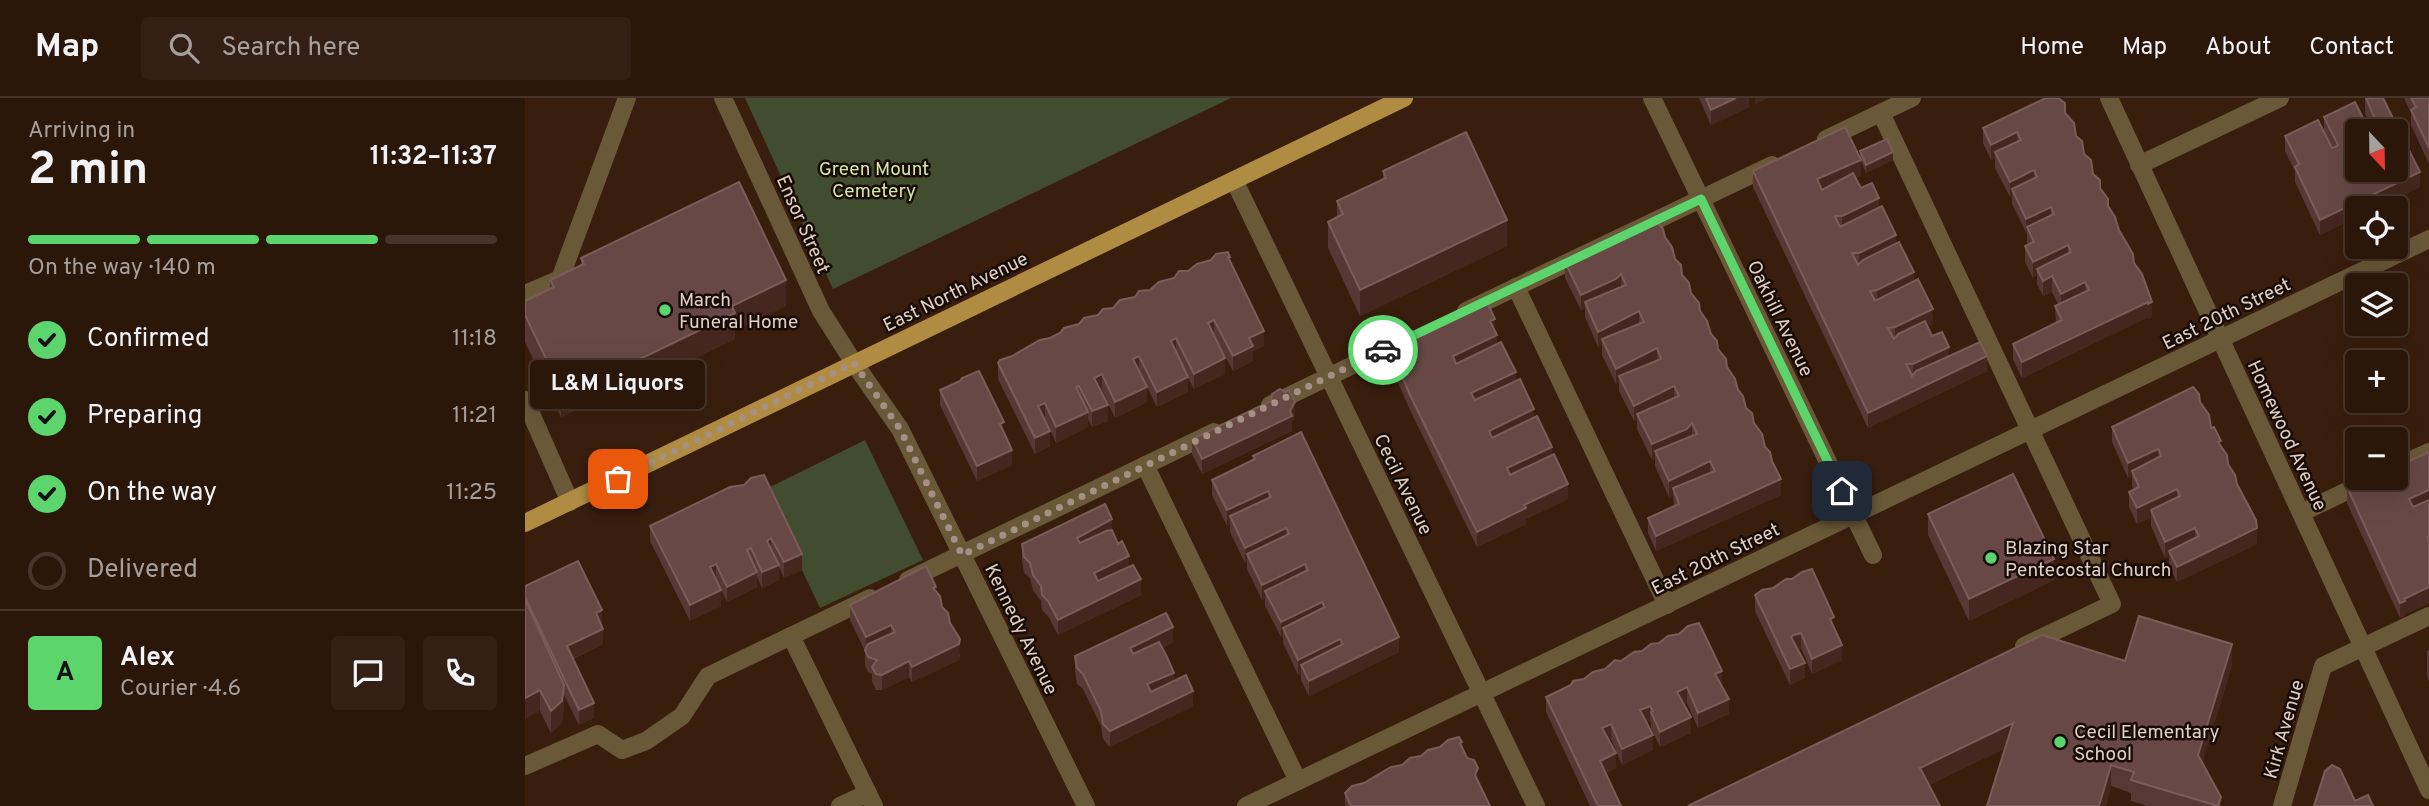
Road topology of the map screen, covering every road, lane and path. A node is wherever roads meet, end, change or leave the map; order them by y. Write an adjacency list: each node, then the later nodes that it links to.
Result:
1 (627, 98): 16 (street)
2 (723, 98): 20 (street, Ensor Street)
3 (1404, 98): 12 (main road, East North Avenue)
4 (1652, 98): 13 (street, Oakhill Avenue)
5 (1912, 98): 8 (street)
6 (2109, 98): 11 (street, Homewood Avenue)
7 (2280, 98): 11 (street)
8 (1881, 113): 9 (street); 25 (street)
9 (1809, 147)
10 (1785, 159): 13 (street)
11 (2140, 165): 19 (street, Homewood Avenue)
12 (1234, 180): 20 (main road, East North Avenue); 21 (street, Cecil Avenue)
13 (1701, 199): 15 (street); 32 (street, Oakhill Avenue)
14 (2429, 239): 19 (street, East 20th Street)
15 (1516, 287): 17 (street); 36 (street)
16 (525, 294)
17 (1454, 317)
18 (1429, 328): 21 (street)
19 (2220, 339): 25 (street, East 20th Street); 31 (street, Homewood Avenue)
20 (854, 363): 30 (main road, East North Avenue); 34 (street, Kennedy Avenue)
21 (1329, 376): 23 (street); 41 (street, Cecil Avenue)
22 (525, 400): 30 (street)
23 (1255, 412)
24 (1231, 424): 28 (street)
25 (2031, 430): 32 (street, East 20th Street); 40 (street)
26 (2429, 452): 27 (street)
27 (2408, 462)
28 (1145, 465): 34 (street); 43 (street)
29 (2349, 490): 31 (street)
30 (570, 502): 33 (main road, East North Avenue)
31 (2301, 513): 39 (street, Homewood Avenue)
32 (1853, 515): 35 (street, Oakhill Avenue); 36 (street, East 20th Street)
33 (525, 523)
34 (962, 555): 38 (street); 47 (street, Kennedy Avenue)
35 (1873, 555)
36 (1667, 605): 41 (street, East 20th Street)
37 (2429, 616): 39 (street, Kirk Avenue)
38 (791, 636): 42 (street); 45 (street)
39 (2362, 647): 44 (street, Homewood Avenue); 50 (street, Kirk Avenue)
40 (2013, 651)
41 (1482, 693): 43 (street, East 20th Street); 49 (street, Cecil Avenue)
42 (525, 766)
43 (1298, 781): 48 (street, East 20th Street)
44 (2429, 790)
45 (871, 799): 46 (street)
46 (840, 806)
47 (1086, 806)
48 (1247, 806)
49 (1536, 806)
50 (2282, 806)

